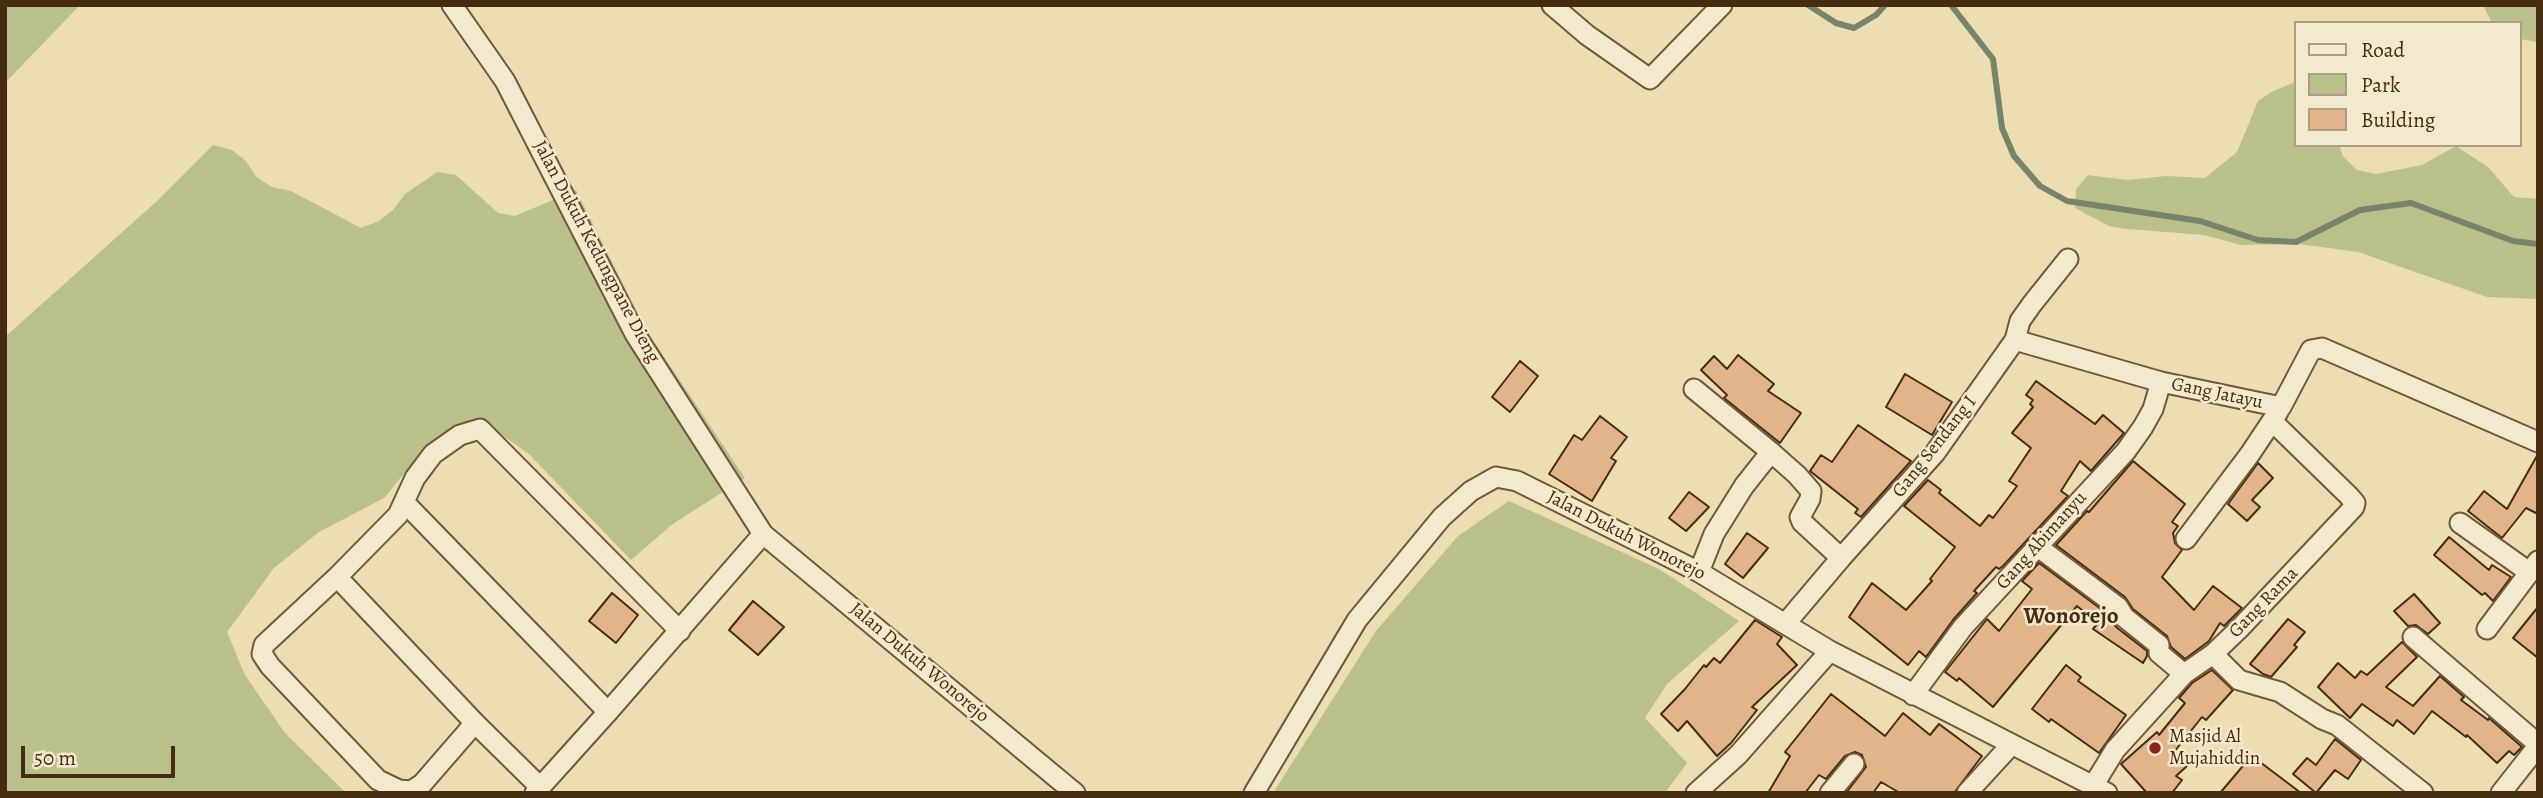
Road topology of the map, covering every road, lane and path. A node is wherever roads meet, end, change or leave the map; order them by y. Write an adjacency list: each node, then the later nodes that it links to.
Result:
1 (452, 5): 13 (street, Jalan Dukuh Kedungpane Dieng)
2 (1552, 5): 3 (street)
3 (1722, 5)
4 (2068, 259): 5 (street, Gang Sendang I)
5 (2015, 340): 6 (street, Gang Jatayu); 16 (street, Gang Sendang I)
6 (2161, 382): 8 (street, Gang Jatayu); 15 (street, Gang Abimanyu)
7 (1694, 389): 10 (street)
8 (2276, 414): 9 (street, Gang Jatayu); 14 (street); 25 (street, Gang Rama)
9 (2538, 442)
10 (1771, 452): 16 (street); 18 (street)
11 (405, 503): 19 (street); 22 (street); 28 (street)
12 (2460, 523): 17 (street)
13 (763, 534): 22 (street); 36 (street, Jalan Dukuh Wonorejo)
14 (2186, 539)
15 (2038, 547): 26 (street); 27 (street, Gang Abimanyu)
16 (1841, 558): 20 (street, Gang Sendang I)
17 (2533, 567): 21 (street)
18 (1699, 572): 20 (street, Jalan Dukuh Wonorejo); 37 (street, Jalan Dukuh Wonorejo)
19 (337, 577): 29 (street); 29 (street)
20 (1787, 623): 24 (street, Jalan Dukuh Wonorejo)
21 (2487, 629)
22 (680, 631): 28 (street)
23 (2413, 638): 31 (street)
24 (1830, 651): 27 (street, Jalan Dukuh Wonorejo); 35 (street)
25 (2213, 654): 26 (street, Gang Rama); 40 (street)
26 (2184, 674): 33 (street, Gang Rama)
27 (1913, 695): 30 (street, Jalan Dukuh Wonorejo)
28 (608, 712): 34 (street)
29 (475, 723): 34 (street)
30 (2011, 745): 33 (street, Jalan Dukuh Wonorejo); 39 (street)
31 (2538, 745): 41 (street)
32 (1854, 764): 38 (street)
33 (2100, 789)
34 (537, 790)
35 (1706, 790)
36 (1075, 793)
37 (1254, 793)
38 (1830, 793)
39 (1967, 793)
40 (2423, 793)
41 (2501, 793)

